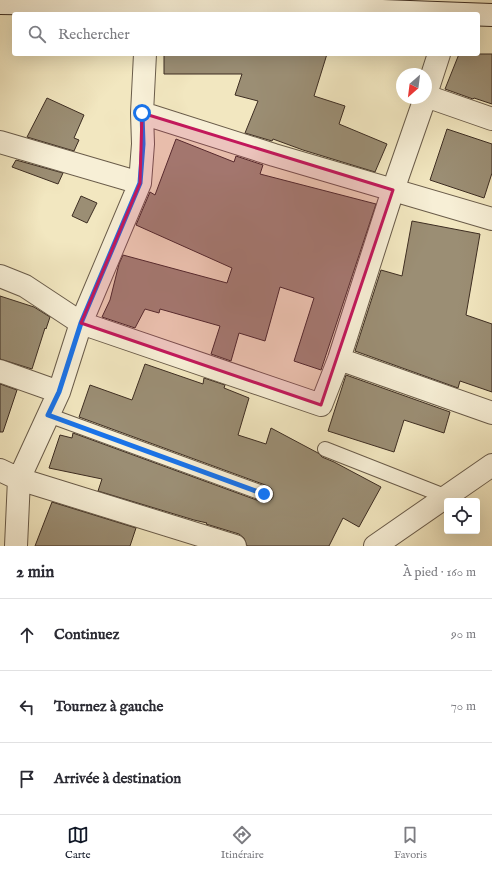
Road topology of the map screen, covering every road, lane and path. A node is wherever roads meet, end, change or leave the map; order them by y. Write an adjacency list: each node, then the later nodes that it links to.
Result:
1 (0, 3): 3 (street)
2 (275, 4): 3 (street); 4 (street)
3 (146, 10)
4 (432, 12)
5 (480, 14): 6 (street)
6 (492, 15)
7 (145, 56): 12 (street)
8 (438, 56): 9 (street)
9 (432, 77)
10 (432, 98): 13 (street)
11 (423, 104): 16 (street)
12 (142, 113): 15 (street); 16 (street)
13 (492, 119)
14 (0, 142): 15 (street)
15 (140, 183): 19 (street)
16 (393, 190): 17 (street); 20 (street)
17 (492, 219)
18 (0, 276): 19 (street)
19 (81, 323): 20 (street); 22 (street)
20 (339, 359): 23 (street)
21 (0, 371): 22 (street)
22 (59, 392): 24 (street)
23 (492, 413)
24 (48, 415): 27 (street); 28 (lane)
25 (325, 449): 29 (lane)
26 (492, 465): 29 (street)
27 (10, 475): 31 (street); 32 (street)
28 (264, 494)
29 (447, 497): 30 (street)
30 (377, 545)
31 (16, 546)
32 (235, 546)

